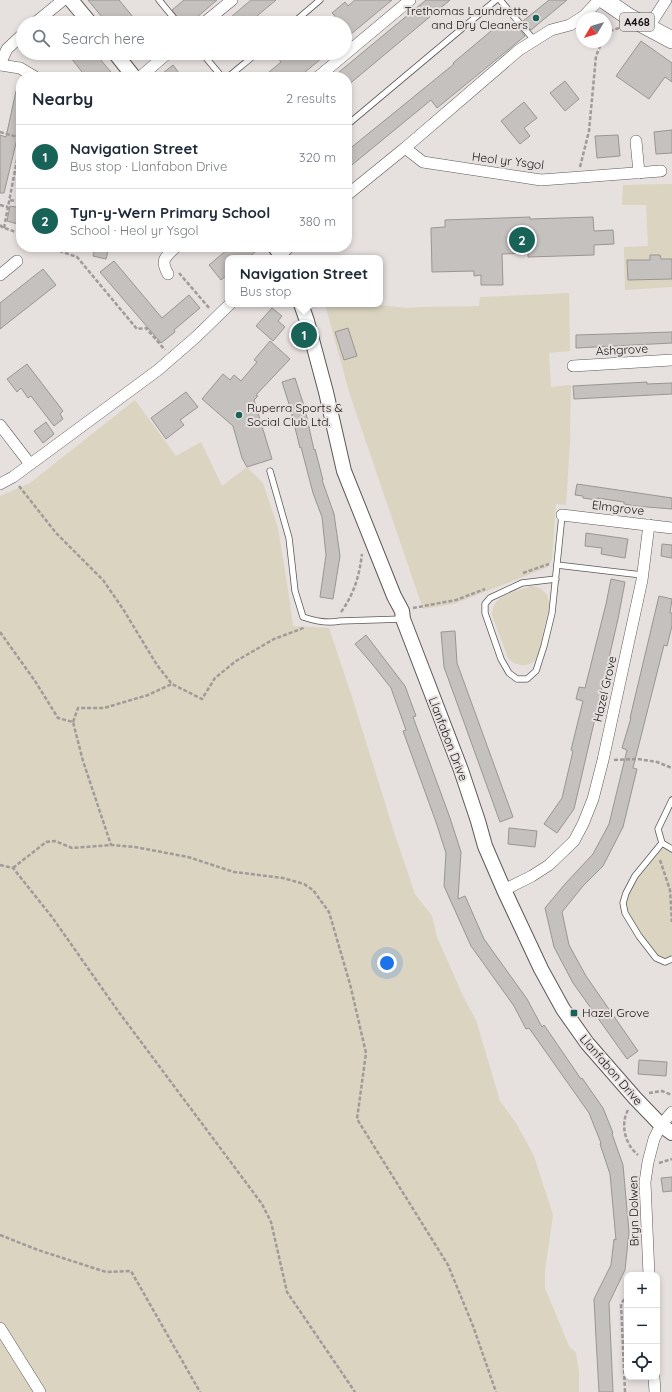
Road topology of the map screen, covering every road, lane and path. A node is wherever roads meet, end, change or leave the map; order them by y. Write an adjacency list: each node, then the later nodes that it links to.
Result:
1 (63, 0): 12 (street)
2 (71, 0): 13 (street)
3 (159, 0): 14 (lane)
4 (232, 0): 15 (street)
5 (320, 0): 16 (lane)
6 (410, 0): 22 (street)
7 (496, 0): 35 (lane)
8 (500, 0): 18 (lane)
9 (599, 0): 18 (street)
10 (604, 0): 17 (main road, A468)
11 (666, 0): 17 (street)
12 (44, 16)
13 (84, 16)
14 (172, 16)
15 (213, 16)
16 (301, 16)
17 (648, 28): 19 (main road, A468)
18 (534, 40): 39 (street)
19 (672, 40)
20 (16, 41): 28 (street)
21 (599, 48): 43 (path)
22 (352, 49)
23 (120, 60): 30 (street)
24 (160, 60): 31 (street)
25 (208, 60): 32 (lane)
26 (249, 60): 33 (lane)
27 (338, 60): 34 (street)
28 (0, 65): 29 (street)
29 (27, 72)
30 (130, 72)
31 (146, 72)
32 (218, 72)
33 (234, 72)
34 (324, 72)
35 (352, 121)
36 (0, 132): 37 (path)
37 (16, 137)
38 (636, 141): 42 (street)
39 (405, 148): 43 (street, Heol yr Ysgol); 44 (street)
40 (16, 166): 45 (path)
41 (661, 171): 42 (street, Heol yr Ysgol)
42 (639, 173): 43 (street, Heol yr Ysgol)
43 (578, 177)
44 (352, 191)
45 (10, 200): 46 (path); 48 (path)
46 (16, 201)
47 (0, 205): 48 (path)
48 (8, 207): 50 (path)
49 (0, 225): 50 (path)
50 (4, 228): 51 (path)
51 (16, 232)
52 (63, 252): 61 (path)
53 (170, 252): 54 (street)
54 (167, 255): 56 (street); 60 (path)
55 (17, 261): 57 (street)
56 (168, 274)
57 (0, 275)
58 (227, 307): 60 (street)
59 (302, 307): 72 (street, Llanfabon Drive)
60 (216, 317): 61 (street)
61 (172, 358): 65 (street)
62 (672, 360): 63 (street, Ashgrove)
63 (573, 366)
64 (0, 425): 65 (street)
65 (30, 464): 67 (street)
66 (270, 471): 79 (lane)
67 (12, 477): 68 (street); 82 (path)
68 (0, 484)
69 (562, 515): 70 (street, Elmgrove); 73 (lane)
70 (650, 525): 71 (street, Elmgrove); 75 (street, Hazel Grove)
71 (672, 528)
72 (368, 529): 78 (street, Llanfabon Drive); 80 (path)
73 (558, 562): 74 (path); 75 (lane); 76 (lane)
74 (522, 574)
75 (642, 576): 84 (street, Hazel Grove)
76 (556, 579): 76 (lane)
77 (486, 589): 78 (path)
78 (403, 615): 80 (lane); 93 (street, Llanfabon Drive)
79 (314, 621): 80 (lane); 82 (path)
80 (333, 622)
81 (0, 632): 83 (path)
82 (172, 684): 83 (path)
83 (73, 722): 88 (path)
84 (603, 760): 85 (path); 93 (street, Hazel Grove)
85 (672, 768)
86 (672, 800): 87 (lane)
87 (662, 842): 89 (lane); 90 (lane)
88 (111, 845): 92 (path); 109 (path)
89 (672, 849)
90 (657, 850): 94 (path); 95 (lane)
91 (0, 865): 92 (path)
92 (13, 868): 108 (path)
93 (504, 890): 97 (street, Llanfabon Drive)
94 (672, 922)
95 (672, 959)
96 (672, 1095): 97 (path)
97 (635, 1098): 99 (street, Llanfabon Drive); 100 (path)
98 (672, 1112): 99 (street, Bryn Dolwen)
99 (666, 1129): 100 (street, Bryn Dolwen)
100 (648, 1162): 102 (street, Bryn Dolwen)
101 (0, 1235): 107 (path)
102 (649, 1272)
103 (624, 1300): 110 (path)
104 (0, 1328): 106 (street)
105 (654, 1380): 111 (street)
106 (40, 1392)
107 (200, 1392)
108 (355, 1392)
109 (496, 1392)
110 (624, 1392)
111 (655, 1392)

